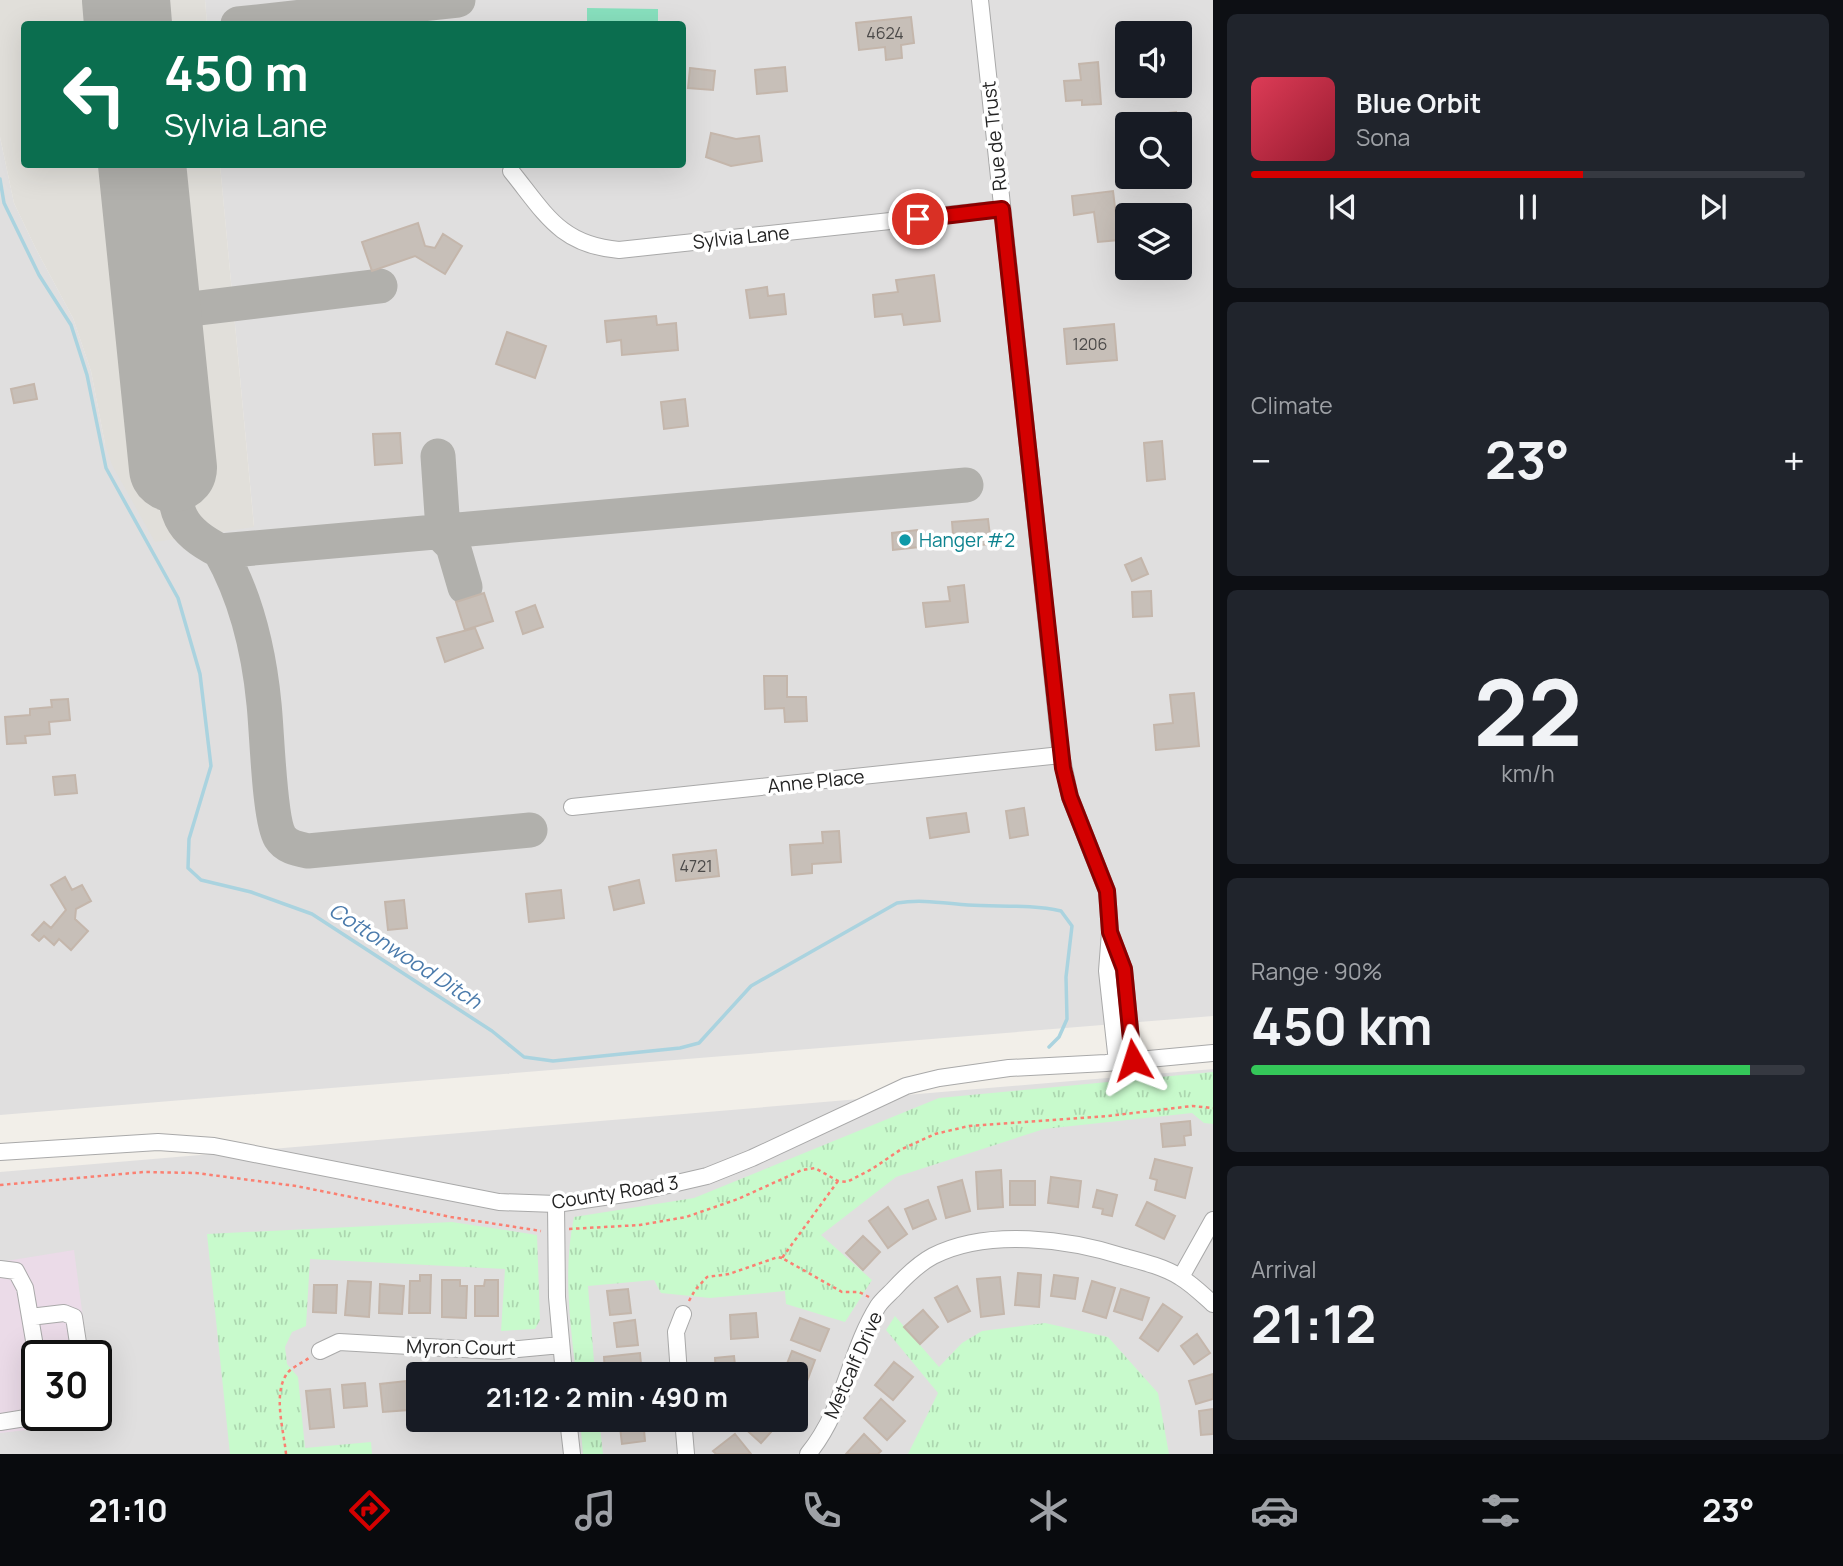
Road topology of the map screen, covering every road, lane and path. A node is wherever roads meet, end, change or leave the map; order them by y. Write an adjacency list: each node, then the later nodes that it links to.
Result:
1 (980, 0): 3 (street, Rue de Trust)
2 (511, 171): 3 (street, Sylvia Lane)
3 (1002, 209): 4 (street, Rue de Trust)
4 (1061, 755): 5 (street, Anne Place); 7 (street, Rue de Trust)
5 (572, 807)
6 (1213, 1053): 7 (street, County Road 3)
7 (1125, 1061): 12 (street, County Road 3)
8 (1213, 1108): 10 (path)
9 (0, 1152): 12 (street, County Road 3)
10 (838, 1181): 14 (path); 16 (path)
11 (0, 1185): 15 (path)
12 (556, 1204): 25 (street)
13 (1213, 1220): 18 (street)
14 (568, 1229)
15 (546, 1230)
16 (782, 1258): 20 (path); 21 (path)
17 (0, 1269): 22 (street)
18 (1181, 1277): 19 (street, Metcalf Drive); 20 (street, Metcalf Drive)
19 (1213, 1304)
20 (879, 1305): 36 (street, Metcalf Drive)
21 (683, 1314): 28 (street)
22 (30, 1317): 23 (street); 24 (street)
23 (34, 1340)
24 (78, 1340)
25 (561, 1345): 26 (street, Myron Court); 27 (street)
26 (320, 1350): 33 (path)
27 (563, 1362)
28 (678, 1362)
29 (21, 1419): 30 (street)
30 (0, 1422)
31 (569, 1432): 34 (street)
32 (684, 1432): 35 (street)
33 (286, 1454)
34 (572, 1454)
35 (686, 1454)
36 (808, 1454)

